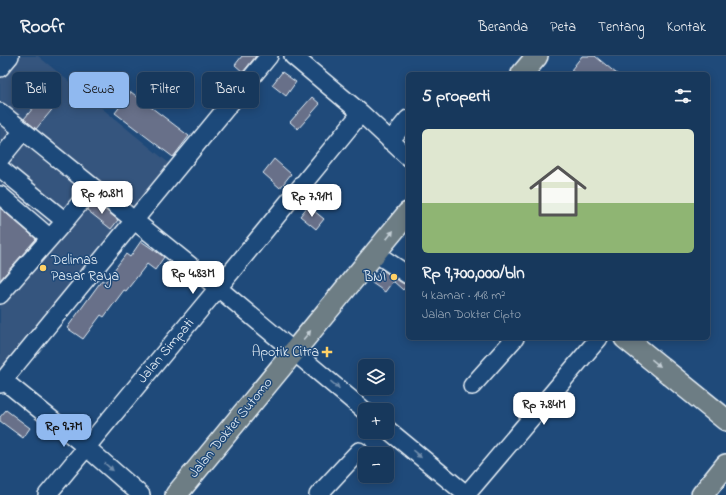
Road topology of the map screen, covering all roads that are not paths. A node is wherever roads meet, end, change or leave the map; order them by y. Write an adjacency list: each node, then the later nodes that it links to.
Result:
1 (10, 56): 5 (street)
2 (270, 56): 19 (street)
3 (293, 56): 8 (street)
4 (537, 56): 6 (main road)
5 (0, 68)
6 (524, 72)
7 (0, 112): 10 (street)
8 (361, 113): 11 (street); 23 (street, Jalan Simpati)
9 (406, 121): 11 (street)
10 (23, 131): 13 (street); 15 (street)
11 (390, 141): 12 (street)
12 (406, 155)
13 (0, 159)
14 (0, 168): 18 (street)
15 (93, 187): 18 (street); 19 (street)
16 (0, 195): 20 (street)
17 (406, 215): 21 (main road, Jalan Dokter Sutomo, one-way to 17)
18 (65, 221): 20 (street)
19 (134, 221): 23 (street); 29 (street)
20 (50, 238): 24 (street)
21 (376, 253): 22 (street); 28 (main road, Jalan Dokter Sutomo, one-way to 21)
22 (406, 274)
23 (218, 288): 28 (street); 34 (street, Jalan Simpati)
24 (0, 295)
25 (513, 340): 30 (street)
26 (597, 340): 41 (street)
27 (628, 340): 32 (main road, one-way to 32)
28 (294, 351): 31 (street, one-way to 31); 39 (main road, Jalan Dokter Sutomo)
29 (2, 382): 34 (street)
30 (472, 386)
31 (358, 405)
32 (726, 420)
33 (394, 435): 41 (street, one-way to 41)
34 (86, 447): 37 (street, Jalan Simpati); 38 (street, one-way to 38)
35 (358, 452): 40 (street)
36 (726, 466): 42 (main road)
37 (47, 495)
38 (141, 495)
39 (176, 495)
40 (318, 495)
41 (466, 495)
42 (702, 495)

